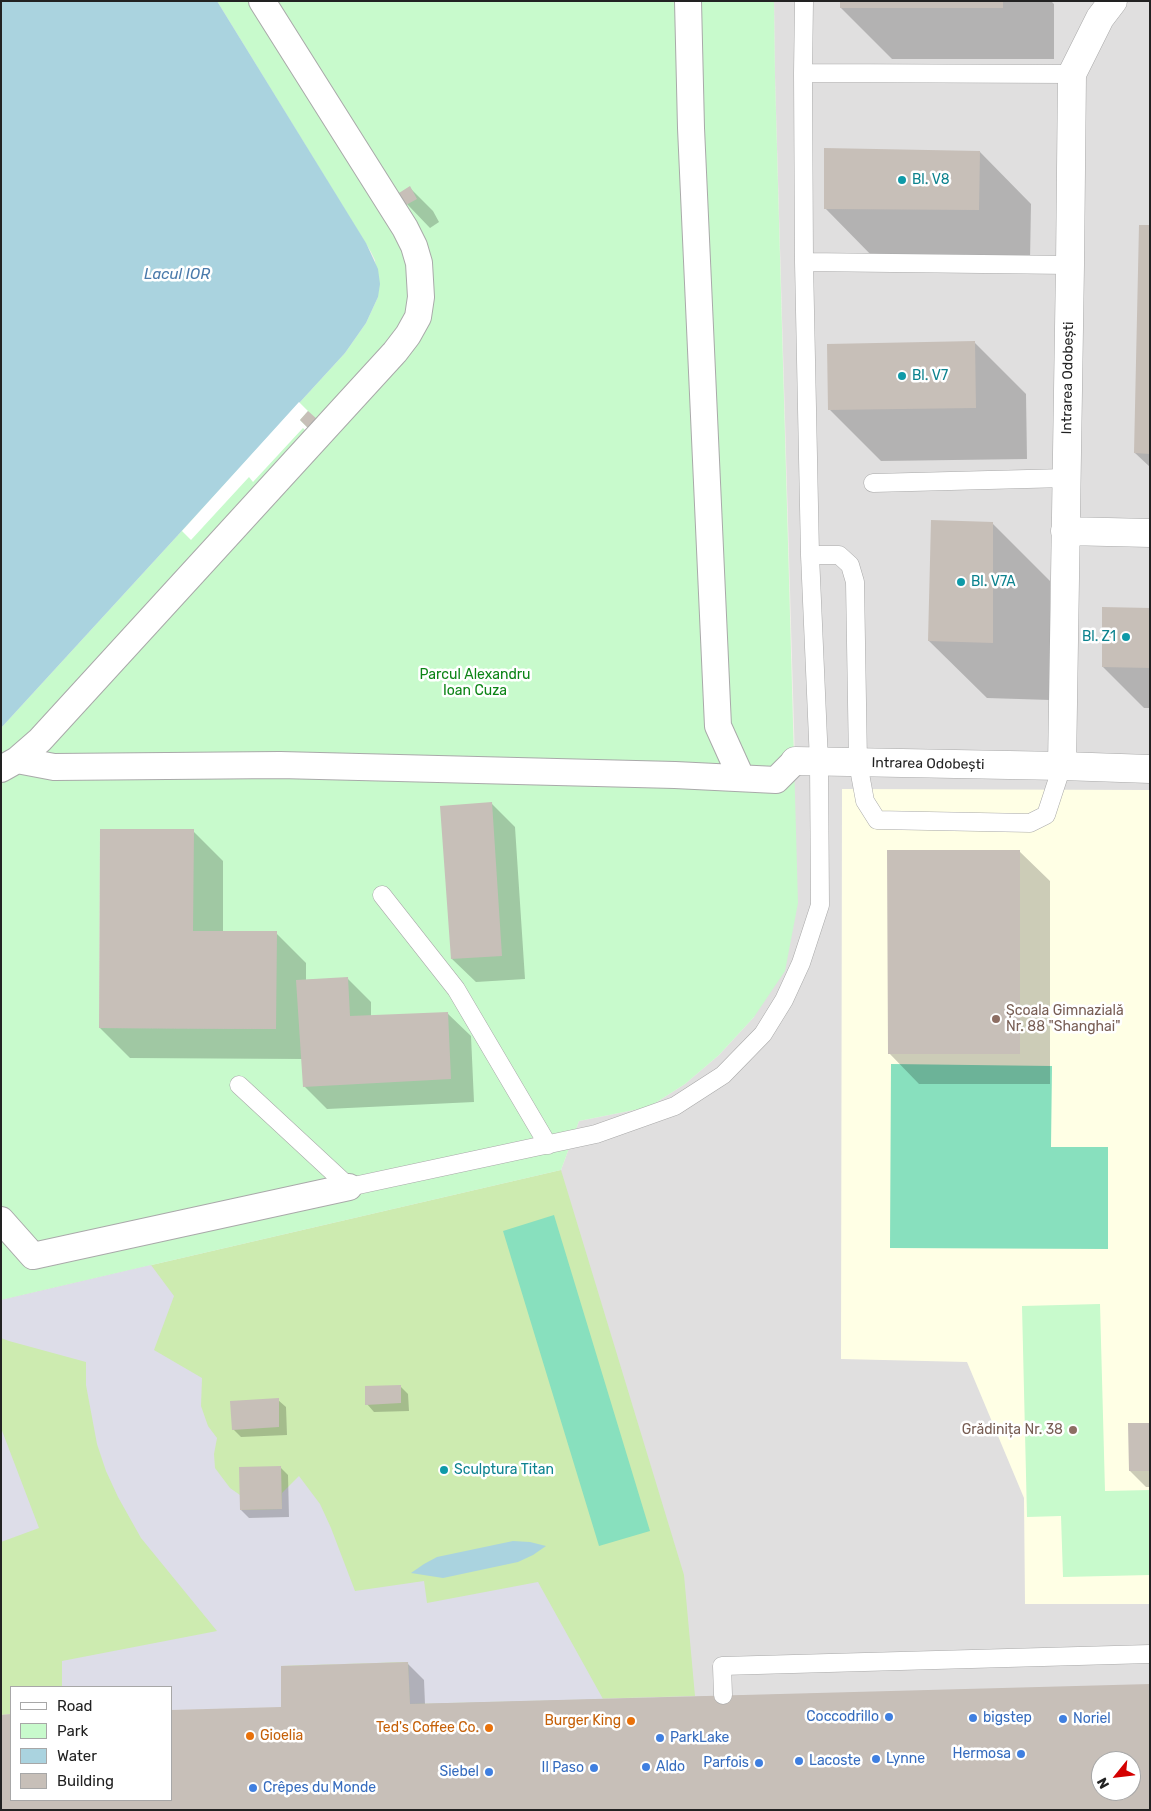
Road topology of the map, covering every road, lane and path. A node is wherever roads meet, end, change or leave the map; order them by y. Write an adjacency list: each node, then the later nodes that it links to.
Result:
1 (262, 1): 16 (street)
2 (688, 1): 19 (street)
3 (804, 1): 5 (lane)
4 (1113, 1): 6 (street, Intrarea Odobești)
5 (803, 73): 6 (lane); 7 (lane)
6 (1072, 74): 8 (street, Intrarea Odobești)
7 (804, 262): 8 (lane); 13 (lane)
8 (1070, 264): 9 (street, Intrarea Odobești)
9 (1066, 478): 10 (lane); 11 (street, Intrarea Odobești)
10 (873, 483)
11 (1065, 531): 12 (street); 17 (street, Intrarea Odobești)
12 (1150, 532)
13 (810, 555): 14 (lane); 15 (lane)
14 (807, 762): 15 (street, Intrarea Odobești); 19 (street); 22 (lane)
15 (858, 763): 17 (street, Intrarea Odobești); 17 (lane)
16 (9, 764): 19 (street)
17 (1062, 766): 18 (street, Intrarea Odobești)
18 (1150, 769)
19 (741, 778)
20 (382, 894): 22 (lane)
21 (239, 1085): 23 (lane)
22 (548, 1145): 23 (lane)
23 (349, 1187): 24 (street)
24 (1, 1220)
25 (1150, 1654): 26 (lane)
26 (723, 1695)

